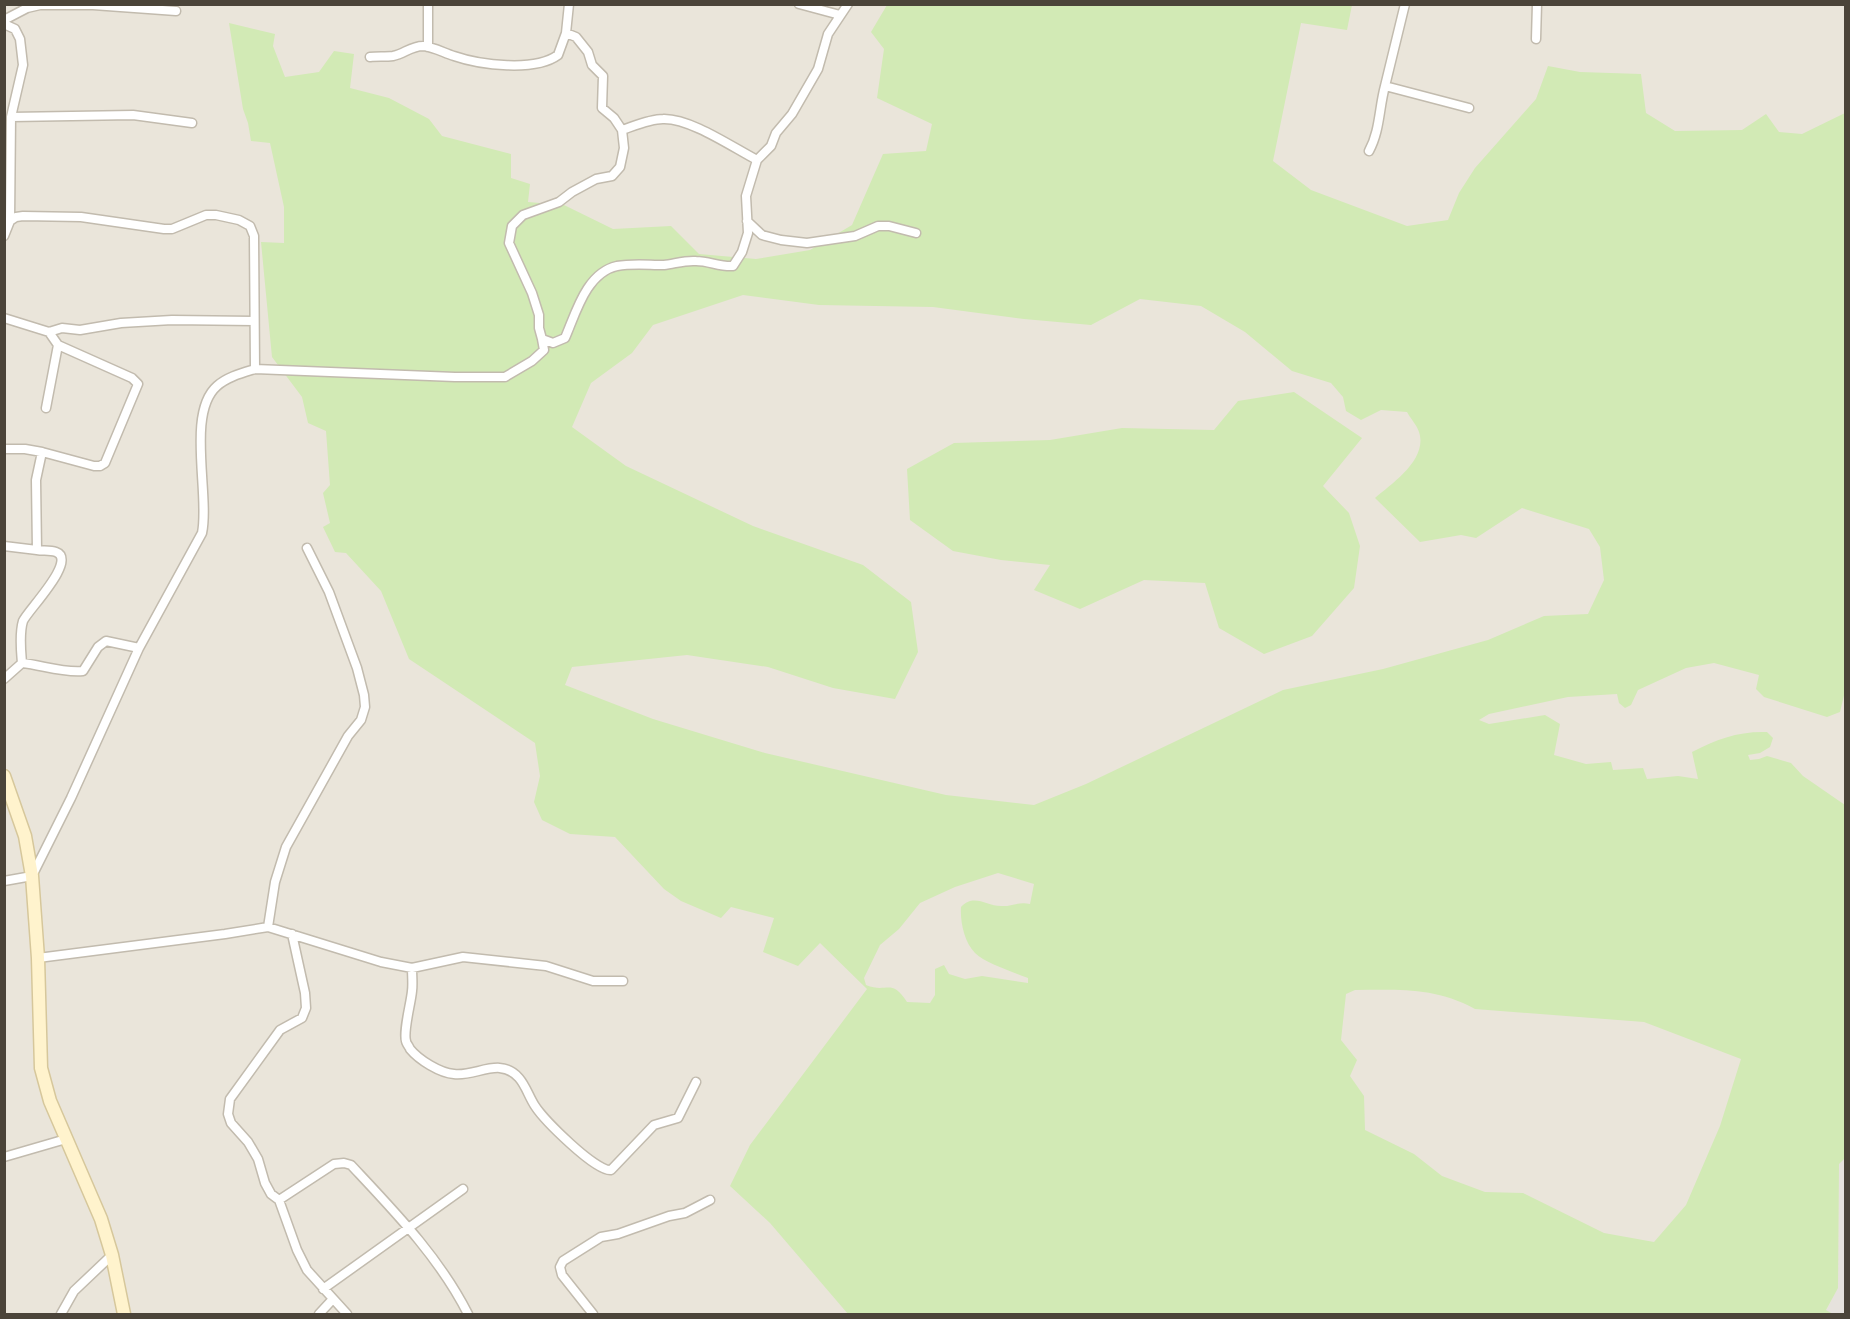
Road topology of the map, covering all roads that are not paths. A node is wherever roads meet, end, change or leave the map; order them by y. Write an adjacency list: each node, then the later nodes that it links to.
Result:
1 (428, 4): 12 (street)
2 (799, 4): 8 (street)
3 (848, 4): 8 (street)
4 (1405, 4): 14 (street)
5 (1537, 4): 11 (street)
6 (567, 6): 10 (street)
7 (176, 11): 9 (street)
8 (840, 15): 20 (street)
9 (4, 22): 16 (street)
10 (566, 33): 12 (street); 18 (street)
11 (1536, 39)
12 (428, 46): 13 (street)
13 (370, 57)
14 (1385, 86): 15 (street); 19 (street)
15 (1469, 108)
16 (11, 117): 17 (street); 21 (street)
17 (192, 123)
18 (622, 130): 20 (street); 28 (street)
19 (1369, 151)
20 (757, 160): 22 (street)
21 (10, 221): 24 (street); 26 (street)
22 (747, 221): 23 (street); 28 (street)
23 (916, 233)
24 (4, 236)
25 (4, 318): 27 (street)
26 (254, 321): 27 (street); 30 (street)
27 (49, 332): 29 (street)
28 (542, 339): 30 (street)
29 (58, 345): 31 (street); 33 (street)
30 (255, 369): 37 (street)
31 (46, 408)
32 (4, 449): 33 (street)
33 (42, 452): 36 (street)
34 (4, 546): 36 (street)
35 (307, 548): 43 (street)
36 (37, 550): 38 (street)
37 (139, 648): 38 (street); 41 (street)
38 (22, 663): 39 (street)
39 (4, 679)
40 (4, 776): 41 (street)
41 (32, 876): 42 (street); 45 (street)
42 (4, 881)
43 (267, 927): 44 (street); 45 (street)
44 (292, 934): 46 (street); 52 (street)
45 (38, 958): 49 (street)
46 (412, 968): 47 (street); 48 (street)
47 (623, 981)
48 (696, 1082)
49 (66, 1139): 50 (street); 55 (street)
50 (4, 1157)
51 (463, 1189): 54 (street)
52 (279, 1200): 54 (street); 56 (street)
53 (710, 1200): 63 (street)
54 (411, 1228): 56 (street); 62 (street)
55 (112, 1255): 58 (street); 59 (street)
56 (323, 1289): 57 (street)
57 (332, 1300): 60 (street); 61 (street)
58 (61, 1314)
59 (124, 1314)
60 (319, 1314)
61 (347, 1314)
62 (468, 1314)
63 (592, 1314)

